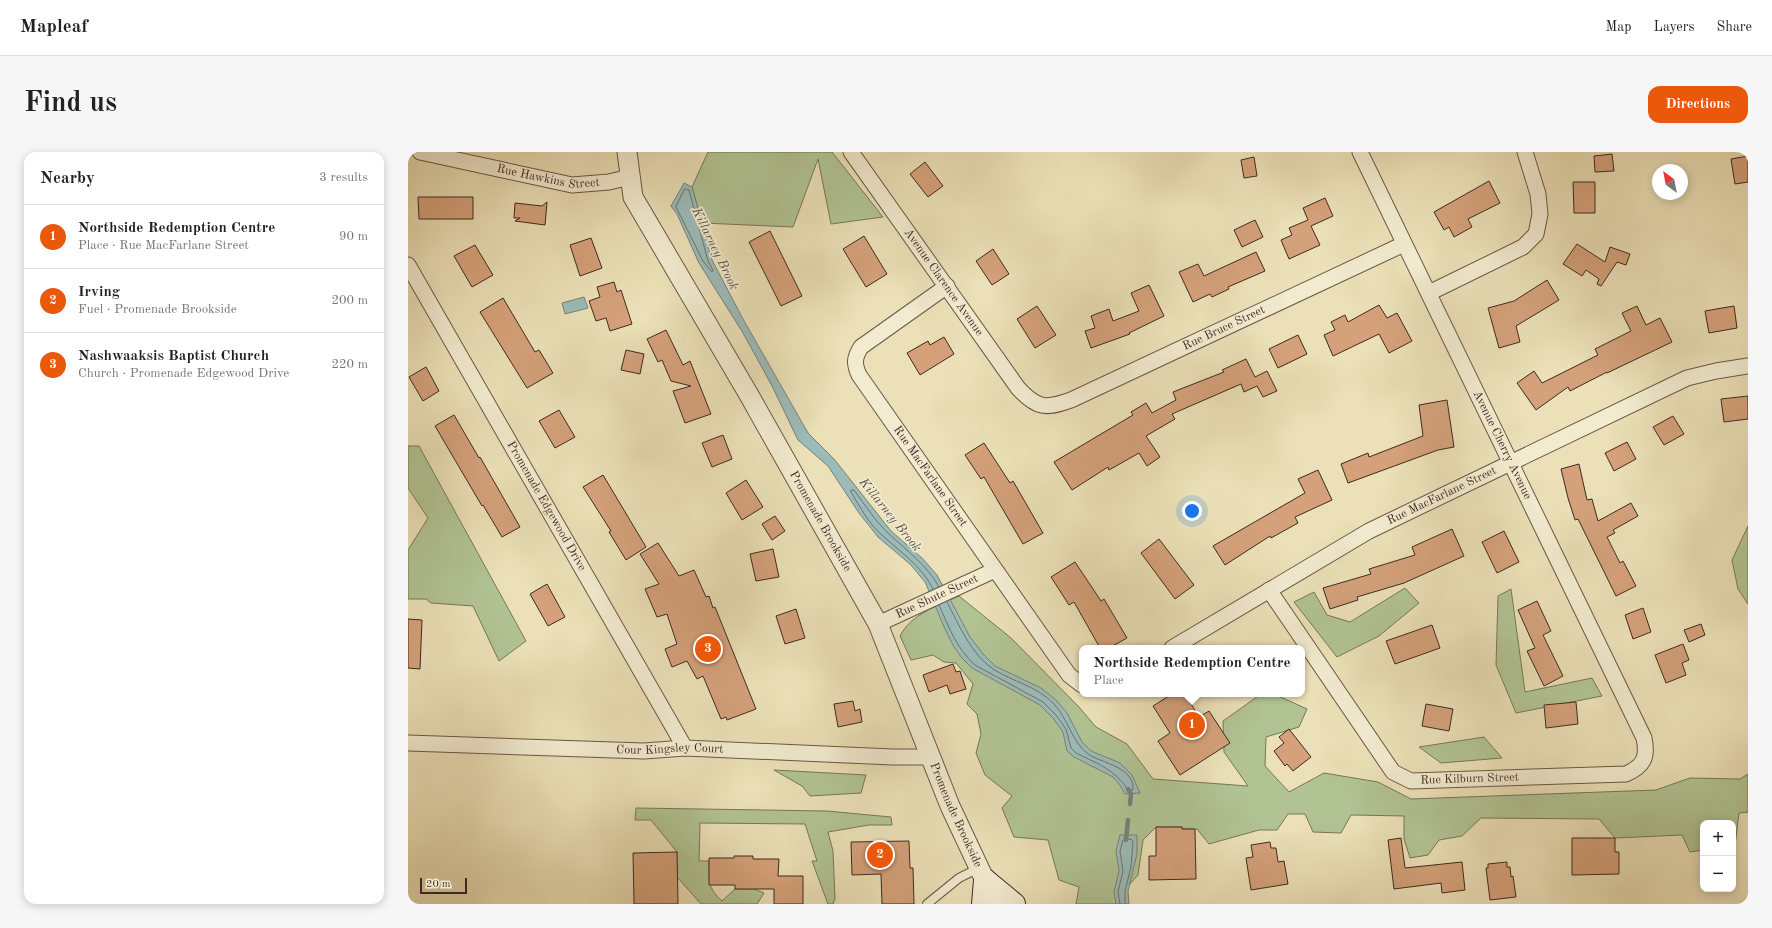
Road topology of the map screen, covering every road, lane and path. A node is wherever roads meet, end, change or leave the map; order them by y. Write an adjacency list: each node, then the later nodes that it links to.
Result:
1 (420, 152): 6 (street, Rue Hawkins Street)
2 (627, 152): 6 (street, Promenade Brookside)
3 (851, 152): 9 (street, Avenue Clarence Avenue)
4 (1360, 152): 7 (street, Avenue Cherry Avenue)
5 (1525, 152): 10 (street)
6 (630, 177): 16 (street, Promenade Brookside)
7 (1404, 244): 10 (street, Avenue Cherry Avenue); 12 (street, Rue Bruce Street)
8 (408, 265): 21 (street, Promenade Edgewood Drive)
9 (947, 286): 12 (street, Avenue Clarence Avenue); 14 (street, Rue MacFarlane Street)
10 (1429, 293): 13 (street, Avenue Cherry Avenue)
11 (1748, 366): 13 (street, Rue MacFarlane Street)
12 (1043, 406)
13 (1510, 464): 15 (street, Rue MacFarlane Street); 19 (street, Avenue Cherry Avenue)
14 (995, 570): 16 (street, Rue Shute Street); 18 (street, Rue MacFarlane Street)
15 (1269, 590): 17 (street, Rue MacFarlane Street); 19 (street, Rue Kilburn Street)
16 (878, 624): 22 (street, Promenade Brookside)
17 (1177, 645)
18 (1079, 682)
19 (1644, 738)
20 (408, 743): 21 (street, Cour Kingsley Court)
21 (685, 748): 22 (street, Cour Kingsley Court)
22 (932, 757): 23 (street, Promenade Brookside)
23 (982, 874): 24 (lane); 25 (main road); 26 (street, Promenade Brookside); 27 (main road)
24 (927, 904)
25 (983, 904)
26 (996, 904)
27 (1014, 904)

